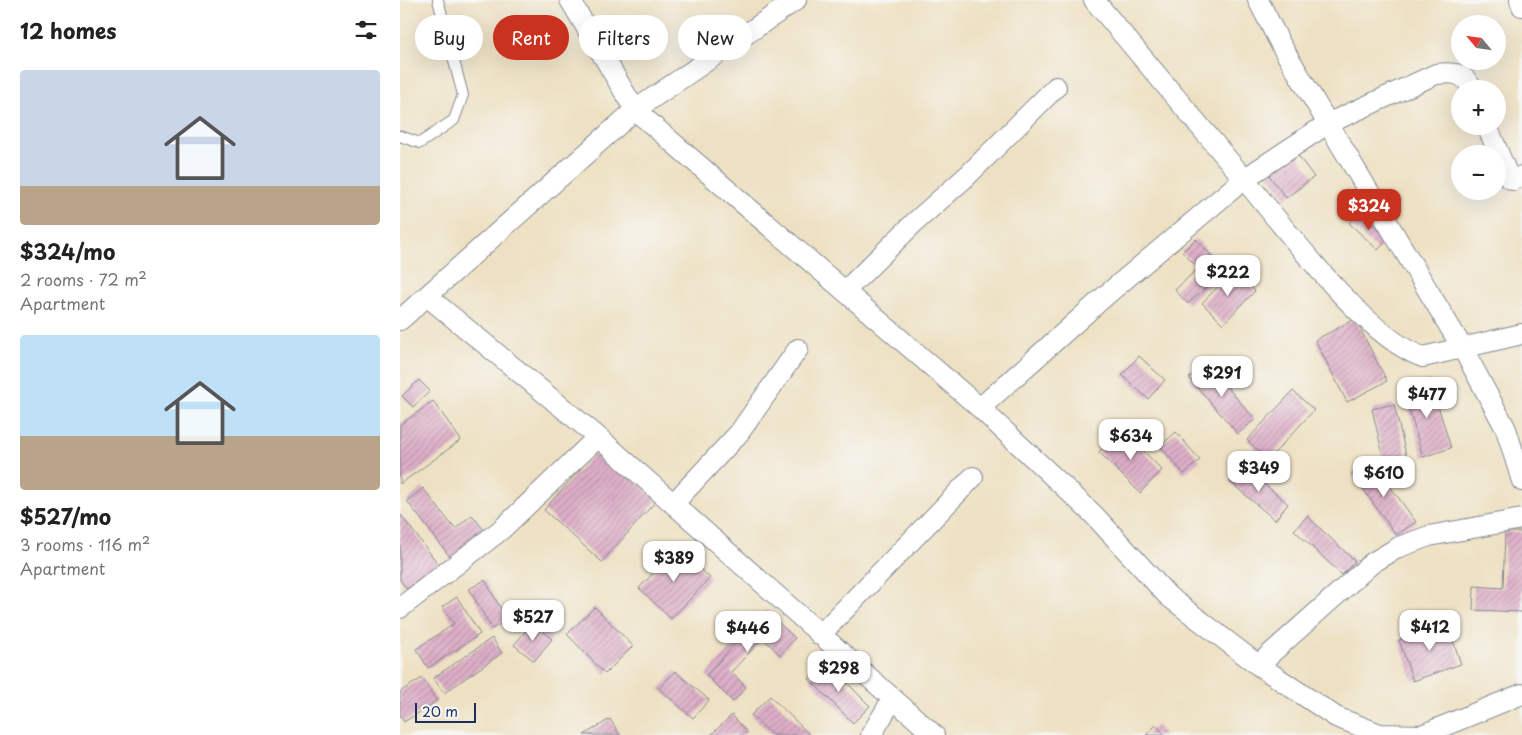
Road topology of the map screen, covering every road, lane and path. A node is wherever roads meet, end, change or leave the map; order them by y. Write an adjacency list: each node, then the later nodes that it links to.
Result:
1 (438, 0): 13 (lane)
2 (570, 0): 10 (street)
3 (796, 0): 10 (street)
4 (1094, 0): 15 (street)
5 (1258, 0): 11 (street)
6 (1520, 0): 7 (street)
7 (1522, 6)
8 (1468, 80): 11 (street)
9 (1056, 87): 16 (street)
10 (635, 110): 16 (street); 17 (street)
11 (1327, 124): 15 (street); 20 (street)
12 (1491, 135): 14 (street)
13 (400, 136)
14 (1522, 176)
15 (1244, 179): 20 (street); 22 (street)
16 (845, 291): 22 (street)
17 (428, 297): 18 (street); 24 (street)
18 (400, 320)
19 (1522, 334): 20 (street)
20 (1463, 348): 23 (street)
21 (798, 349): 27 (street)
22 (980, 408): 31 (street)
23 (1514, 427): 26 (street)
24 (598, 437): 27 (street); 29 (street)
25 (973, 477): 30 (street)
26 (1522, 481)
27 (673, 504): 30 (street)
28 (1522, 519): 31 (street)
29 (400, 608)
30 (820, 635): 33 (street)
31 (1258, 665): 36 (street)
32 (1522, 694): 36 (street)
33 (892, 700): 34 (street); 35 (street)
34 (871, 735)
35 (934, 735)
36 (1422, 735)

